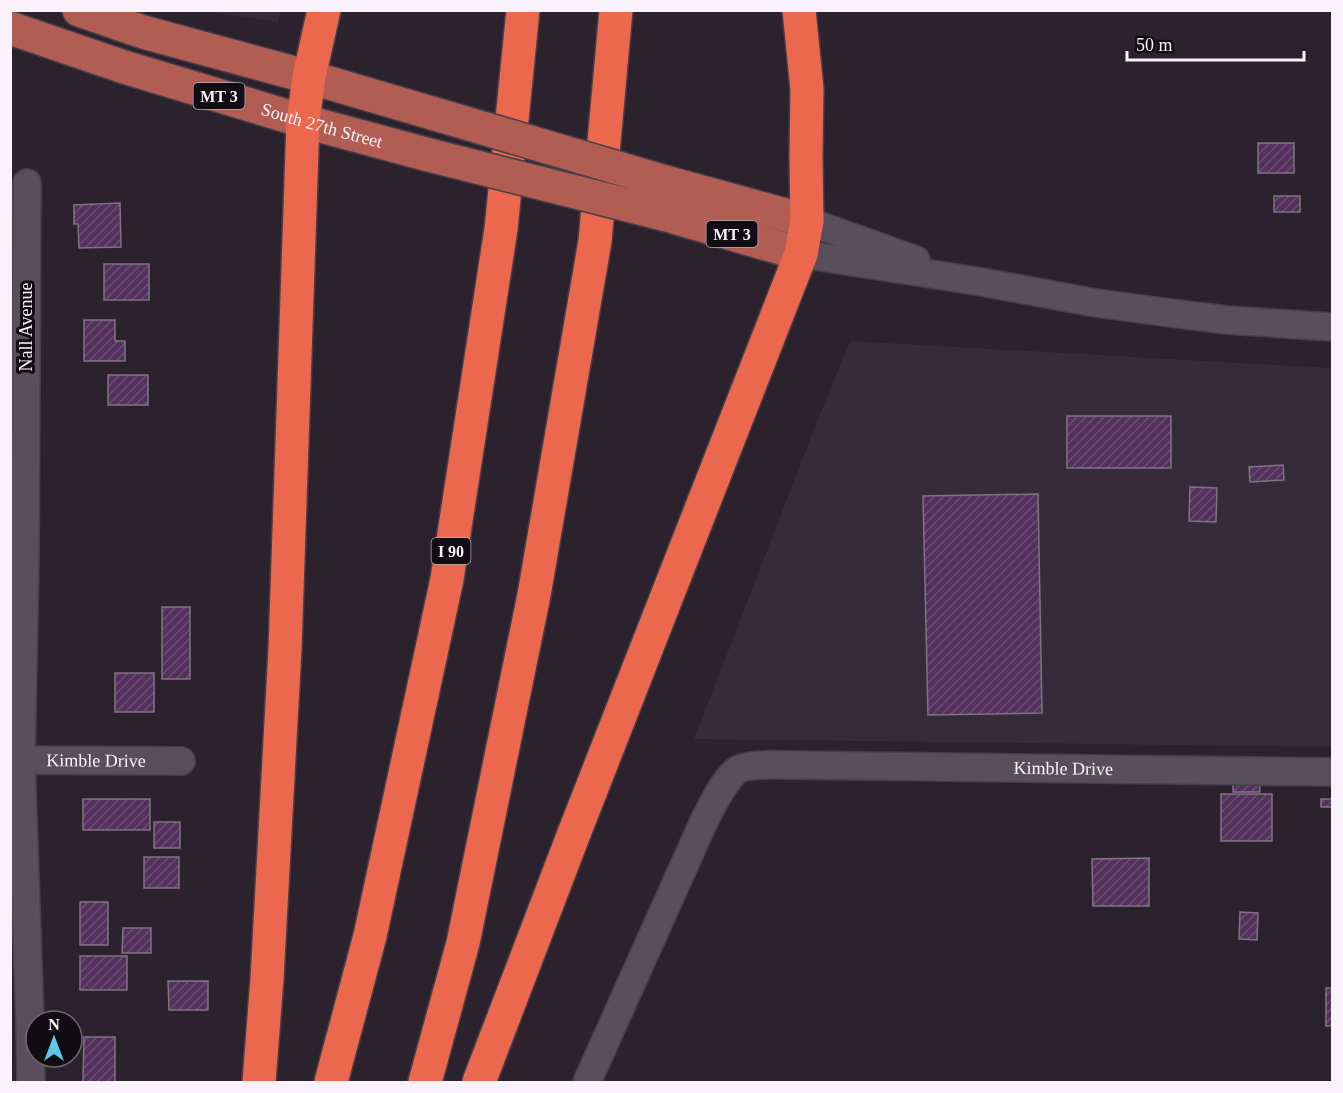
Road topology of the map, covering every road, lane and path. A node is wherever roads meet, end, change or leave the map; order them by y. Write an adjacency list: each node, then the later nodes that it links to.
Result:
1 (79, 10): 7 (main road, MT 3)
2 (324, 10): 7 (highway)
3 (523, 10): 23 (highway, I 90)
4 (616, 10): 24 (highway)
5 (799, 10): 11 (highway)
6 (10, 28): 8 (main road, South 27th Street / MT 3)
7 (309, 77): 8 (highway); 10 (main road, MT 3, bridge)
8 (303, 121): 10 (main road, South 27th Street / MT 3, bridge); 22 (highway)
9 (16, 179): 15 (street, Nall Avenue)
10 (666, 198): 11 (main road, MT 3); 12 (main road, MT 3)
11 (807, 221): 12 (highway); 13 (street)
12 (801, 254): 13 (street); 25 (highway)
13 (976, 281): 14 (street)
14 (1332, 327)
15 (18, 369): 16 (street, Nall Avenue)
16 (18, 557): 17 (street, Nall Avenue)
17 (16, 760): 18 (street, Kimble Drive); 20 (street, Nall Avenue)
18 (181, 761)
19 (1332, 772): 26 (street, Kimble Drive)
20 (20, 1022): 21 (street, Nall Avenue)
21 (31, 1083)
22 (259, 1083)
23 (331, 1083)
24 (424, 1083)
25 (479, 1083)
26 (587, 1083)

